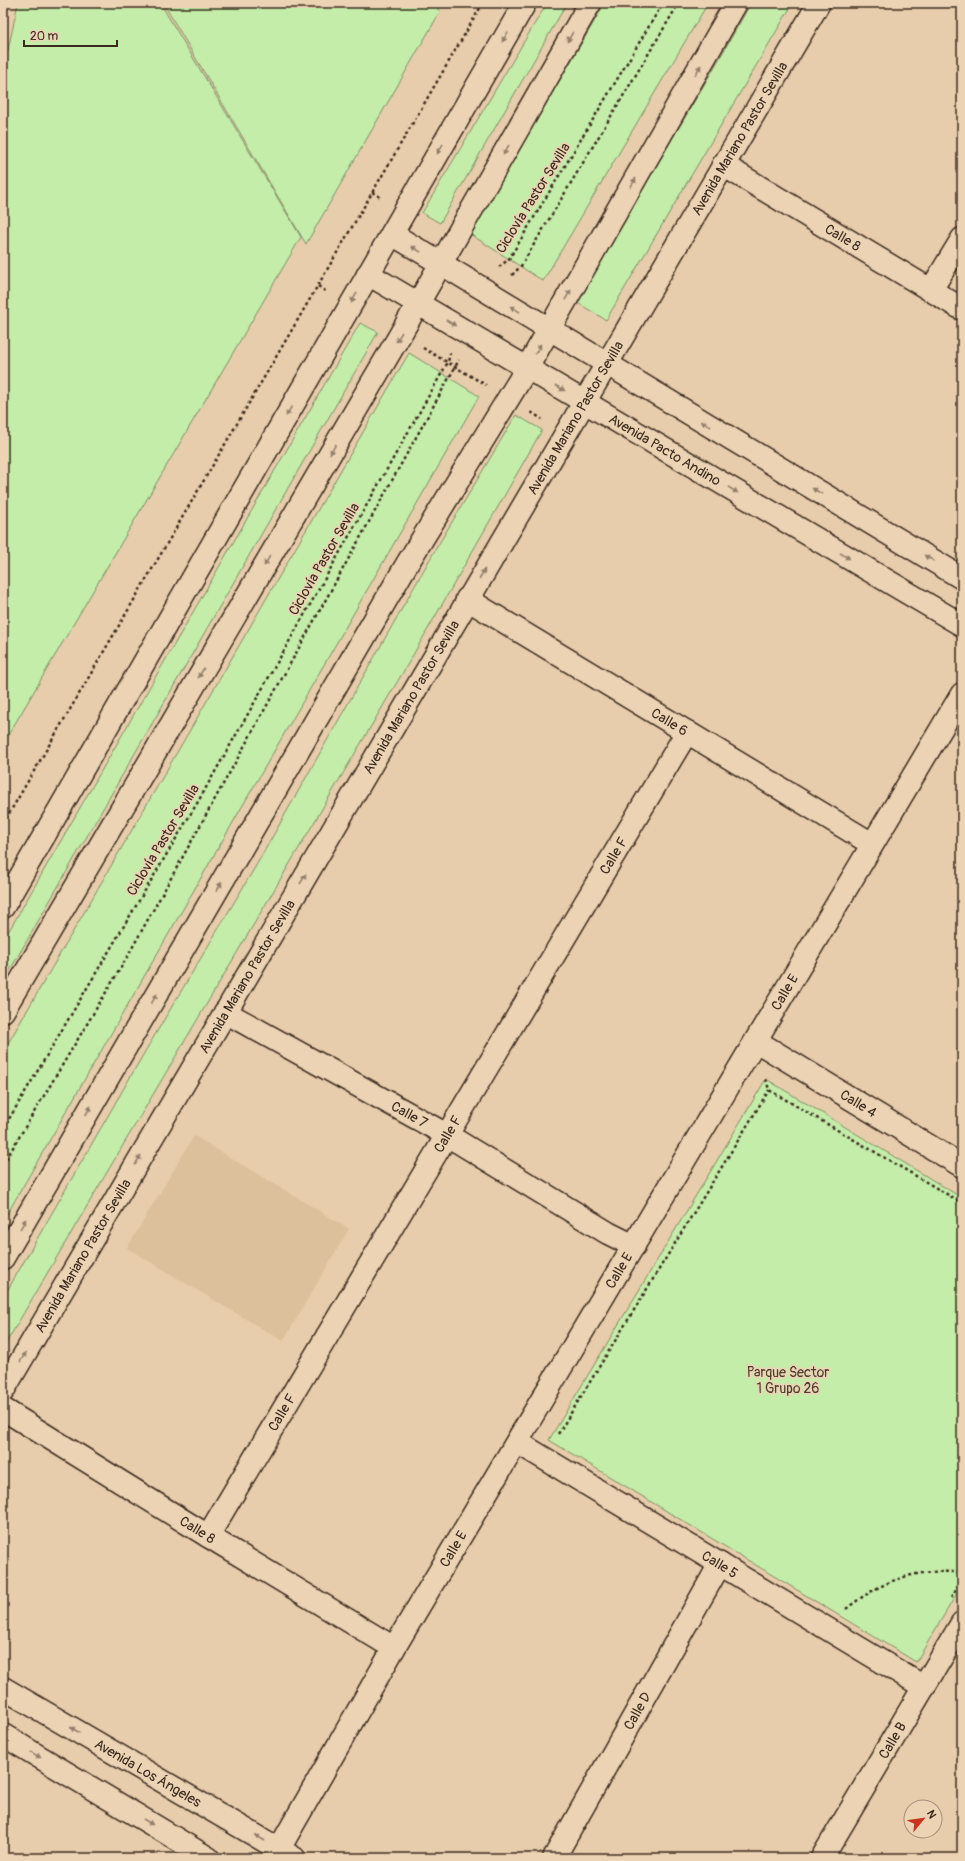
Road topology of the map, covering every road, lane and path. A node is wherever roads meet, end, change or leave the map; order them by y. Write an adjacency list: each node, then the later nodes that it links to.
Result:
1 (483, 3): 13 (path)
2 (525, 3): 9 (street, one-way to 9)
3 (590, 3): 11 (street, one-way to 11)
4 (663, 3): 15 (path, Ciclovía Pastor Sevilla)
5 (678, 3): 15 (path)
6 (736, 3): 19 (street, one-way to 6)
7 (819, 3): 8 (street, Avenida Mariano Pastor Sevilla)
8 (723, 166): 14 (street, Calle 8); 23 (street, Avenida Mariano Pastor Sevilla)
9 (392, 234): 11 (street, one-way to 9); 12 (street)
10 (962, 239): 14 (street)
11 (441, 264): 15 (street); 16 (street)
12 (368, 274): 16 (street, Avenida Pacto Andino); 17 (street, one-way to 17)
13 (317, 286): 17 (path); 34 (path)
14 (931, 290): 18 (street, Calle 8)
15 (486, 291): 19 (street, one-way to 15)
16 (418, 303): 20 (street, Avenida Pacto Andino, one-way to 20); 21 (street)
17 (350, 306): 36 (street, one-way to 36)
18 (962, 309)
19 (548, 329): 23 (street); 25 (street, one-way to 19)
20 (463, 330): 22 (path, Ciclovía Pastor Sevilla); 24 (path); 25 (street, Avenida Pacto Andino)
21 (400, 335): 22 (path); 37 (street, one-way to 37)
22 (448, 362): 24 (path); 40 (path, Ciclovía Pastor Sevilla)
23 (606, 364): 27 (street, Avenida Mariano Pastor Sevilla); 29 (street, one-way to 23)
24 (457, 367): 26 (path); 43 (path)
25 (527, 368): 26 (street); 27 (street, Avenida Pacto Andino, one-way to 27)
26 (508, 398): 28 (path); 46 (street, one-way to 26)
27 (583, 401): 28 (street, Avenida Mariano Pastor Sevilla); 31 (street, Avenida Pacto Andino, one-way to 31)
28 (565, 432): 30 (street, Avenida Mariano Pastor Sevilla, one-way to 28)
29 (962, 578)
30 (467, 599): 33 (street, Calle 6); 38 (street, Avenida Mariano Pastor Sevilla, one-way to 30)
31 (962, 625)
32 (962, 694): 35 (street, Calle E)
33 (687, 732): 35 (street, Calle 6); 41 (street, Calle F)
34 (3, 824)
35 (872, 844): 39 (street, Calle E)
36 (3, 908)
37 (3, 1011)
38 (225, 1012): 41 (street, Calle 7); 47 (street, Avenida Mariano Pastor Sevilla, one-way to 38)
39 (756, 1041): 42 (street, Calle 4); 45 (street, Calle E)
40 (3, 1129)
41 (447, 1135): 45 (street, Calle 7); 51 (street, Calle F)
42 (961, 1162)
43 (3, 1164)
44 (962, 1203): 49 (path)
45 (634, 1246): 50 (street, Calle E)
46 (3, 1258)
47 (3, 1391)
48 (3, 1409): 51 (street, Calle 8)
49 (556, 1438)
50 (517, 1442): 52 (street, Calle 5); 58 (street, Calle E)
51 (208, 1536): 58 (street, Calle 8)
52 (720, 1564): 59 (street, Calle 5); 64 (street, Calle D)
53 (962, 1573): 56 (path)
54 (962, 1580): 55 (path)
55 (950, 1599)
56 (842, 1613)
57 (962, 1623): 59 (street, Calle B)
58 (394, 1648): 62 (street, Calle E)
59 (924, 1687): 65 (street, Calle B)
60 (3, 1688): 62 (street, Avenida Los Ángeles, one-way to 60)
61 (3, 1735): 63 (street, one-way to 63)
62 (286, 1854)
63 (208, 1858)
64 (554, 1858)
65 (822, 1858)

